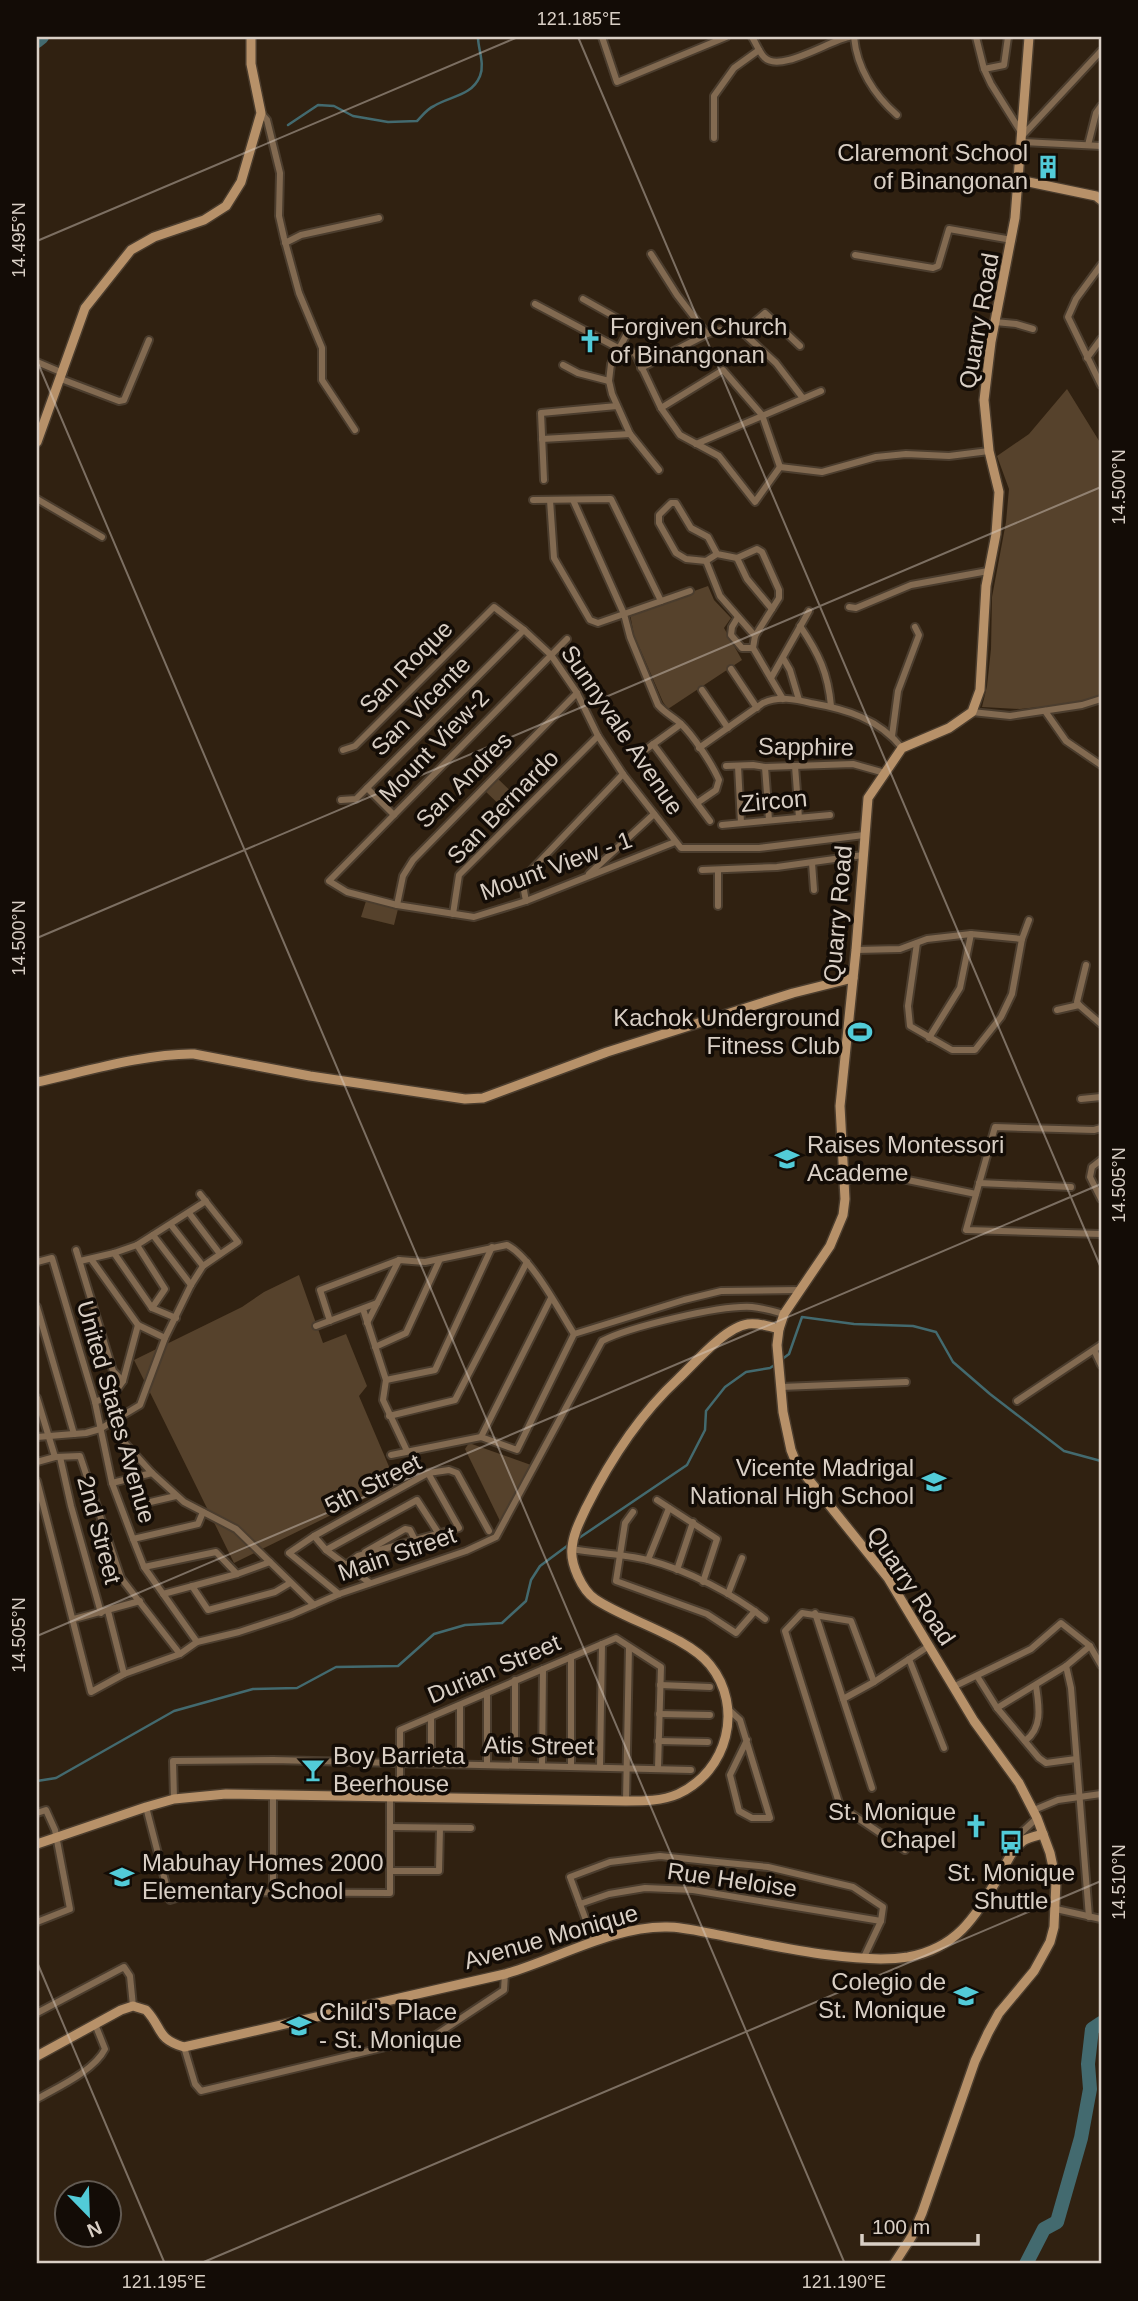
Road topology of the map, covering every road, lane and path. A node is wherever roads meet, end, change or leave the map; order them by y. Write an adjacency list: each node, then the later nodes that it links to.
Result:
1 (251, 37): 13 (street)
2 (602, 37): 3 (street)
3 (726, 37)
4 (752, 37): 9 (street)
5 (852, 37): 9 (street); 14 (street)
6 (976, 37): 11 (street)
7 (1008, 37): 11 (street)
8 (1029, 37): 16 (street, Quarry Road)
9 (760, 50): 15 (street)
10 (1101, 51): 16 (street)
11 (984, 69): 16 (street)
12 (1101, 106): 17 (street)
13 (261, 113): 23 (street); 41 (street)
14 (897, 115)
15 (714, 138)
16 (1023, 138): 17 (street); 19 (street, Quarry Road)
17 (1088, 145): 18 (street)
18 (1101, 146)
19 (1019, 180): 20 (street); 22 (street, Quarry Road)
20 (1101, 200)
21 (379, 218): 23 (street)
22 (1012, 240): 25 (street); 29 (street, Quarry Road)
23 (285, 243): 49 (street)
24 (651, 254): 32 (street)
25 (855, 255)
26 (1101, 265): 37 (street)
27 (583, 299): 36 (street)
28 (535, 304): 36 (street)
29 (995, 322): 30 (street); 54 (street, Quarry Road)
30 (1033, 330)
31 (744, 331): 32 (street); 35 (street); 45 (street)
32 (707, 334): 40 (street)
33 (1101, 339): 37 (street)
34 (149, 340): 41 (street)
35 (800, 346)
36 (618, 348): 40 (street); 42 (street)
37 (1087, 358): 43 (street)
38 (37, 362): 41 (street)
39 (563, 365): 42 (street)
40 (641, 368): 47 (street)
41 (62, 376): 52 (street)
42 (610, 381): 46 (street)
43 (1101, 385)
44 (821, 391): 45 (street)
45 (802, 397): 48 (street)
46 (617, 406): 50 (street); 51 (street)
47 (661, 408): 48 (street); 53 (street)
48 (762, 415): 53 (street); 55 (street)
49 (355, 430)
50 (630, 434): 51 (street); 56 (street)
51 (542, 439): 57 (street)
52 (37, 442)
53 (696, 444): 55 (street)
54 (989, 452): 55 (street); 66 (street, Quarry Road)
55 (780, 467)
56 (659, 470)
57 (544, 480)
58 (37, 499): 62 (street)
59 (533, 500): 60 (street)
60 (550, 500): 61 (street); 73 (street)
61 (573, 500): 68 (street); 73 (street)
62 (102, 537)
63 (717, 554): 64 (street); 65 (street); 65 (street)
64 (737, 558): 71 (street); 71 (street)
65 (706, 561): 74 (street)
66 (988, 571): 70 (street); 93 (street, Quarry Road)
67 (690, 591): 68 (street)
68 (661, 601): 73 (street)
69 (494, 607): 77 (street, Sunnyvale Avenue); 101 (street, San Roque)
70 (849, 607)
71 (772, 610): 78 (street)
72 (809, 611): 75 (street)
73 (624, 614): 94 (street)
74 (738, 617): 78 (street); 80 (street)
75 (800, 626): 82 (street); 90 (street)
76 (915, 627): 97 (street)
77 (524, 630): 81 (street, Sunnyvale Avenue); 110 (street, San Vicente)
78 (755, 636): 80 (street)
79 (567, 639): 81 (street, Mount View-2)
80 (753, 648): 84 (street)
81 (551, 655): 86 (street, Sunnyvale Avenue); 114 (street, Mount View-2)
82 (783, 658): 84 (street); 89 (street)
83 (731, 669): 91 (street)
84 (771, 678): 87 (street)
85 (702, 690): 95 (street)
86 (578, 693): 96 (street, Sunnyvale Avenue); 131 (street, San Andres)
87 (783, 699): 89 (street); 91 (street)
88 (1101, 699): 92 (street)
89 (799, 700): 90 (street)
90 (831, 706): 97 (street)
91 (757, 708): 95 (street)
92 (1045, 711): 93 (street); 103 (street)
93 (972, 712): 100 (street)
94 (681, 724): 98 (street); 99 (street)
95 (728, 728): 99 (street)
96 (598, 736): 109 (street, Sunnyvale Avenue); 133 (street, San Bernardo)
97 (892, 736): 100 (street)
98 (653, 744): 102 (street); 112 (street)
99 (699, 748): 112 (street)
100 (902, 748): 108 (street, Quarry Road)
101 (343, 750)
102 (642, 752)
103 (1101, 765)
104 (726, 766): 105 (street, Sapphire)
105 (738, 766): 107 (street, Sapphire); 119 (street)
106 (794, 766): 107 (street, Sapphire); 108 (street, Sapphire); 116 (street)
107 (765, 767): 117 (street)
108 (885, 772): 121 (street, Quarry Road)
109 (623, 774): 113 (street, Sunnyvale Avenue); 130 (street)
110 (367, 788): 111 (street, San Vicente); 114 (street)
111 (341, 800)
112 (697, 803): 118 (street)
113 (654, 814): 122 (street, Sunnyvale Avenue); 127 (street)
114 (394, 815): 128 (street, Mount View-2)
115 (830, 815): 116 (street, Zircon)
116 (799, 818): 117 (street, Zircon)
117 (769, 820): 119 (street, Zircon)
118 (710, 821)
119 (741, 823): 120 (street, Zircon)
120 (722, 825)
121 (864, 835): 122 (street, Sunnyvale Avenue); 123 (street, Quarry Road)
122 (675, 842): 127 (street, Mount View - 1)
123 (863, 855): 124 (street); 138 (street, Quarry Road)
124 (812, 863): 126 (street); 129 (street)
125 (702, 870): 126 (street)
126 (718, 870): 132 (street)
127 (585, 878): 130 (street, Mount View - 1)
128 (329, 881): 131 (street, Mount View - 1)
129 (814, 890)
130 (526, 901): 133 (street, Mount View - 1)
131 (397, 905): 133 (street, Mount View - 1)
132 (718, 906)
133 (453, 914)
134 (1029, 920): 136 (street)
135 (971, 934): 136 (street); 137 (street); 144 (street)
136 (1023, 939): 144 (street)
137 (917, 943): 138 (street); 144 (street)
138 (856, 950): 140 (street, Quarry Road)
139 (1086, 965): 141 (street)
140 (853, 978): 145 (street); 150 (street, Quarry Road)
141 (1079, 1005): 142 (street); 143 (street)
142 (1057, 1010)
143 (1101, 1024)
144 (929, 1038)
145 (37, 1082)
146 (1101, 1097): 147 (street)
147 (1081, 1099)
148 (1101, 1128): 151 (street)
149 (1101, 1160): 155 (street)
150 (844, 1180): 154 (street); 174 (street, Quarry Road)
151 (979, 1183): 152 (street); 154 (street)
152 (1071, 1187)
153 (200, 1194): 156 (street)
154 (976, 1194): 159 (street)
155 (1101, 1199)
156 (206, 1201): 157 (street); 165 (street)
157 (189, 1213): 158 (street); 165 (street)
158 (171, 1225): 160 (street); 172 (street)
159 (1101, 1234)
160 (153, 1235): 161 (street); 173 (street)
161 (137, 1245): 164 (street); 178 (street)
162 (492, 1247): 167 (street); 171 (street); 193 (street)
163 (76, 1250): 169 (street)
164 (114, 1253): 166 (street); 178 (street)
165 (220, 1254): 172 (street)
166 (91, 1259): 169 (street); 184 (street)
167 (440, 1259): 168 (street); 190 (street)
168 (399, 1260): 176 (street); 182 (street)
169 (80, 1261): 194 (street)
170 (37, 1262): 199 (street, United States Avenue)
171 (527, 1262): 175 (street); 200 (street)
172 (203, 1266): 173 (street)
173 (191, 1285): 181 (street)
174 (800, 1290): 180 (street, Quarry Road); 187 (street)
175 (551, 1298): 187 (street); 205 (street)
176 (377, 1303): 179 (street); 183 (street)
177 (37, 1307): 202 (street)
178 (152, 1308): 181 (street)
179 (363, 1309): 182 (street); 183 (street)
180 (784, 1314): 186 (street, Quarry Road); 240 (street, Main Street)
181 (176, 1318): 188 (street)
182 (330, 1321): 185 (street)
183 (367, 1323): 190 (street)
184 (138, 1325): 188 (street); 194 (street)
185 (316, 1326)
186 (779, 1329): 196 (street, Quarry Road); 227 (street)
187 (574, 1334): 205 (street)
188 (165, 1338): 201 (street)
189 (1101, 1345): 191 (street)
190 (375, 1346): 193 (street)
191 (1094, 1350): 192 (street); 198 (street)
192 (1101, 1364)
193 (386, 1380): 200 (street)
194 (123, 1381): 199 (street)
195 (906, 1382): 196 (street)
196 (781, 1387): 254 (street, Quarry Road)
197 (37, 1398): 203 (street, 2nd Street)
198 (1017, 1401)
199 (95, 1402): 201 (street, United States Avenue)
200 (389, 1416): 207 (street)
201 (100, 1429): 202 (street); 214 (street, United States Avenue)
202 (74, 1434): 203 (street)
203 (48, 1436): 204 (street); 209 (street, 2nd Street)
204 (37, 1437)
205 (481, 1437): 207 (street)
206 (124, 1443): 211 (street)
207 (407, 1451): 208 (street)
208 (391, 1455)
209 (57, 1457): 210 (street); 245 (street); 248 (street, 2nd Street)
210 (37, 1462)
211 (152, 1473): 214 (street); 215 (street)
212 (428, 1473): 222 (street, 5th Street); 223 (street); 224 (street, 5th Street)
213 (37, 1481): 250 (street)
214 (112, 1483): 225 (street, United States Avenue)
215 (176, 1496): 217 (street); 219 (street)
216 (657, 1500): 218 (street)
217 (146, 1503)
218 (669, 1508): 221 (street); 232 (street)
219 (203, 1511): 225 (street); 233 (street)
220 (633, 1512): 230 (street)
221 (693, 1522): 236 (street); 238 (street)
222 (488, 1531)
223 (439, 1534): 226 (street); 228 (street)
224 (314, 1536): 228 (street); 243 (street, 5th Street)
225 (133, 1539): 235 (street, United States Avenue)
226 (416, 1542): 229 (street); 229 (street)
227 (572, 1547): 230 (street); 275 (street)
228 (326, 1550): 234 (street)
229 (358, 1556): 234 (street)
230 (620, 1556): 232 (street); 247 (street)
231 (742, 1558): 244 (street)
232 (648, 1560): 236 (street)
233 (270, 1562): 237 (street); 239 (street)
234 (346, 1565): 240 (street)
235 (144, 1567): 237 (street); 242 (street, United States Avenue)
236 (677, 1570): 238 (street)
237 (237, 1574): 241 (street)
238 (704, 1582): 244 (street)
239 (290, 1583): 241 (street); 246 (street)
240 (370, 1583): 243 (street, Main Street)
241 (192, 1586): 242 (street)
242 (163, 1594): 252 (street, United States Avenue)
243 (339, 1594): 246 (street, Main Street)
244 (728, 1594): 247 (street)
245 (139, 1601): 248 (street); 257 (street)
246 (314, 1605): 252 (street, Main Street)
247 (755, 1611): 251 (street)
248 (104, 1612): 250 (street); 263 (street, 2nd Street)
249 (815, 1613): 266 (street); 272 (street); 313 (street)
250 (74, 1619): 263 (street)
251 (765, 1619)
252 (197, 1642): 257 (street)
253 (602, 1644): 256 (street, Durian Street); 258 (street, Durian Street); 292 (street)
254 (929, 1646): 259 (street); 270 (street, Quarry Road)
255 (1090, 1646): 260 (street); 261 (street); 264 (street)
256 (629, 1647): 267 (street, Durian Street); 293 (street)
257 (180, 1654): 263 (street)
258 (571, 1657): 262 (street, Durian Street); 291 (street)
259 (909, 1659): 266 (street); 283 (street)
260 (1101, 1665)
261 (1066, 1666): 268 (street); 284 (street)
262 (543, 1669): 265 (street, Durian Street); 290 (street)
263 (124, 1674)
264 (977, 1676): 270 (street); 274 (street)
265 (516, 1680): 271 (street, Durian Street); 289 (street)
266 (874, 1682): 272 (street)
267 (660, 1685): 269 (street); 276 (street)
268 (1036, 1686): 274 (street); 281 (street)
269 (710, 1687)
270 (953, 1687): 305 (street, Quarry Road)
271 (487, 1693): 273 (street, Durian Street); 288 (street)
272 (843, 1699): 296 (street)
273 (460, 1705): 278 (street, Durian Street); 287 (street)
274 (997, 1708): 281 (street)
275 (728, 1709): 279 (street); 302 (street)
276 (659, 1714): 277 (street); 280 (street)
277 (710, 1715)
278 (431, 1717): 285 (street, Durian Street); 286 (street)
279 (747, 1740): 279 (street)
280 (658, 1741): 282 (street); 294 (street)
281 (1025, 1741): 284 (street)
282 (708, 1742)
283 (944, 1748)
284 (1076, 1759): 299 (street)
285 (400, 1763): 286 (street, Atis Street); 300 (street, Durian Street); 301 (street, Atis Street)
286 (431, 1764): 287 (street, Atis Street)
287 (460, 1764): 288 (street, Atis Street)
288 (486, 1764): 289 (street, Atis Street)
289 (515, 1765): 290 (street, Atis Street)
290 (542, 1765): 291 (street, Atis Street)
291 (571, 1765): 292 (street, Atis Street)
292 (600, 1766): 293 (street, Atis Street)
293 (627, 1767): 294 (street, Atis Street); 302 (street)
294 (657, 1768): 295 (street, Atis Street)
295 (691, 1770)
296 (872, 1788)
297 (273, 1794): 300 (street); 301 (street); 315 (street)
298 (1101, 1794): 299 (street)
299 (1079, 1796): 305 (street); 318 (street)
300 (395, 1797): 302 (street); 306 (street, Durian Street)
301 (174, 1799): 303 (street)
302 (626, 1801)
303 (146, 1807): 310 (street); 315 (street)
304 (37, 1813): 310 (street)
305 (1035, 1814): 309 (street, Quarry Road); 312 (street, Avenue Monique)
306 (390, 1827): 307 (street); 314 (street, Durian Street)
307 (440, 1828): 308 (street); 314 (street)
308 (471, 1828)
309 (1043, 1834): 312 (street); 317 (street, Quarry Road)
310 (56, 1837): 311 (street); 321 (street)
311 (37, 1844)
312 (1016, 1847): 323 (street, Avenue Monique)
313 (905, 1850)
314 (390, 1871): 315 (street)
315 (272, 1892)
316 (580, 1904): 320 (street, Rue Heloise); 320 (street); 322 (street)
317 (1056, 1909): 318 (street); 331 (street, Quarry Road)
318 (1088, 1917): 319 (street)
319 (1101, 1919)
320 (881, 1921): 323 (street)
321 (37, 1922)
322 (594, 1942): 323 (street, Avenue Monique); 324 (street, Avenue Monique)
323 (864, 1957)
324 (505, 1974): 328 (street, Avenue Monique); 328 (street)
325 (134, 2006): 326 (street); 327 (street); 328 (street)
326 (37, 2013)
327 (95, 2024): 329 (street); 330 (street)
328 (184, 2048)
329 (37, 2056)
330 (37, 2099)
331 (894, 2264)

